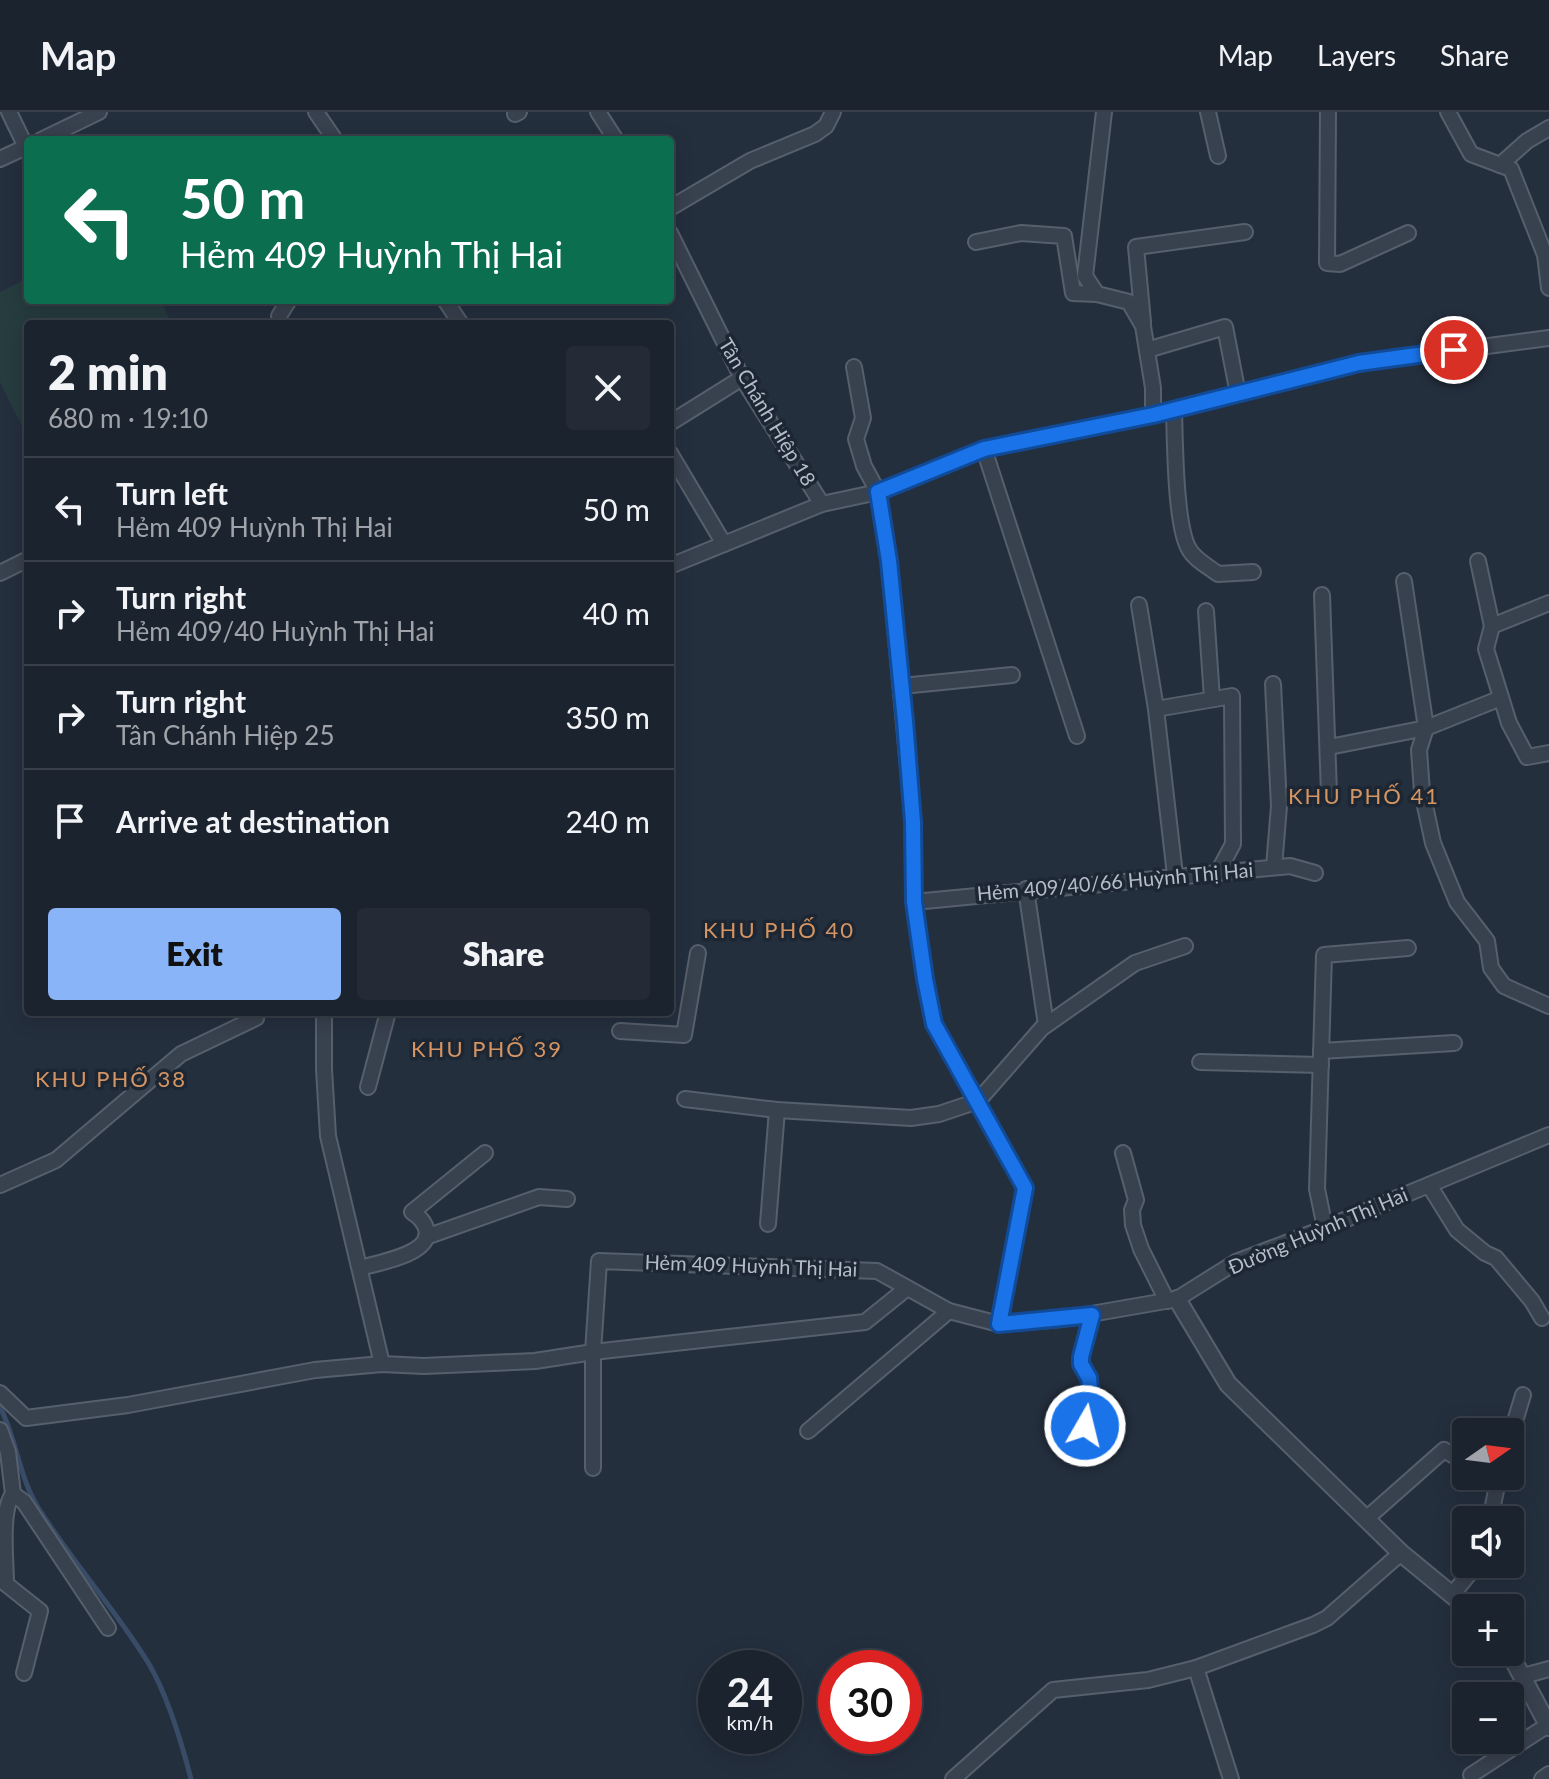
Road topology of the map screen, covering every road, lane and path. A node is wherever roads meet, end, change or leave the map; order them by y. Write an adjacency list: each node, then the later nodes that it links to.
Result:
1 (9, 112): 14 (street)
2 (99, 112): 11 (street)
3 (316, 112): 12 (street)
4 (598, 112): 13 (street)
5 (833, 112): 19 (street)
6 (1104, 112): 25 (street)
7 (1208, 112): 16 (street)
8 (1328, 112): 21 (street)
9 (1448, 112): 18 (street)
10 (1549, 128): 18 (street)
11 (49, 136)
12 (332, 136)
13 (613, 136)
14 (24, 140)
15 (24, 147): 17 (street)
16 (1218, 156)
17 (0, 159)
18 (1500, 165): 24 (street)
19 (674, 206)
20 (1245, 232): 28 (street)
21 (1408, 233)
22 (674, 241): 32 (street, Tân Chánh Hiệp 18)
23 (976, 242): 25 (street)
24 (1549, 288)
25 (1097, 294): 28 (street)
26 (286, 304): 27 (street)
27 (279, 316)
28 (1143, 326): 30 (street)
29 (1549, 338): 33 (street)
30 (1147, 350): 33 (street); 35 (street)
31 (854, 367): 39 (street)
32 (742, 378): 36 (street); 40 (street, Tân Chánh Hiệp 18)
33 (1238, 394): 34 (street)
34 (1174, 410): 35 (street); 46 (street)
35 (1153, 415): 37 (street)
36 (674, 420)
37 (984, 449): 39 (street); 60 (street)
38 (674, 460): 41 (street)
39 (878, 492): 40 (street); 55 (street)
40 (822, 504): 41 (street)
41 (724, 544): 44 (street)
42 (24, 561): 45 (street)
43 (1478, 561): 52 (street)
44 (674, 564)
45 (0, 572)
46 (1253, 572)
47 (1404, 581): 59 (street)
48 (1322, 595): 61 (street)
49 (1549, 603): 52 (street)
50 (1139, 605): 58 (street)
51 (1206, 611): 57 (street)
52 (1492, 626): 56 (street)
53 (1012, 675): 55 (street)
54 (1273, 684): 64 (street)
55 (902, 686): 69 (street)
56 (1501, 698): 59 (street); 62 (street)
57 (1212, 699): 58 (street); 65 (street)
58 (1156, 709): 67 (street)
59 (1426, 728): 61 (street); 73 (street)
60 (1077, 736)
61 (1329, 747): 63 (street)
62 (1549, 753)
63 (1329, 794)
64 (1274, 867): 65 (street, Hẻm 409/40/66 Huỳnh Thị Hai); 66 (street, Hẻm 409/40/66 Huỳnh Thị Hai)
65 (1218, 872): 67 (street, Hẻm 409/40/66 Huỳnh Thị Hai)
66 (1315, 873)
67 (1175, 875): 68 (street, Hẻm 409/40/66 Huỳnh Thị Hai)
68 (1026, 889): 69 (street, Hẻm 409/40/66 Huỳnh Thị Hai); 77 (street)
69 (914, 902): 84 (street)
70 (1185, 946): 77 (street)
71 (1408, 948): 80 (street)
72 (698, 953): 78 (street)
73 (1549, 1006)
74 (256, 1016): 89 (street)
75 (324, 1016): 95 (street)
76 (387, 1016): 82 (street)
77 (1046, 1025): 84 (street)
78 (620, 1031)
79 (1454, 1043): 80 (street)
80 (1321, 1058): 81 (street); 93 (street)
81 (1200, 1062)
82 (368, 1087)
83 (685, 1099): 85 (street)
84 (978, 1101): 85 (street); 101 (street)
85 (777, 1110): 92 (street)
86 (1549, 1135): 90 (street, Đường Huỳnh Thị Hai)
87 (485, 1153): 94 (street)
88 (1123, 1153): 97 (street)
89 (0, 1185)
90 (1429, 1185): 93 (street, Đường Huỳnh Thị Hai); 100 (street)
91 (567, 1199): 94 (street)
92 (768, 1224)
93 (1325, 1228): 97 (street, Đường Huỳnh Thị Hai)
94 (426, 1237): 95 (street)
95 (360, 1268): 103 (street)
96 (906, 1289): 98 (street, Hẻm 409 Huỳnh Thị Hai); 102 (street); 102 (street, Hẻm 409 Huỳnh Thị Hai)
97 (1172, 1300): 99 (street, Hẻm 409 Huỳnh Thị Hai); 113 (street)
98 (949, 1311): 101 (street, Hẻm 409 Huỳnh Thị Hai); 109 (street)
99 (1092, 1315): 101 (street, Hẻm 409 Huỳnh Thị Hai); 107 (street)
100 (1542, 1318)
101 (999, 1324)
102 (593, 1352): 103 (street); 111 (street)
103 (382, 1364): 104 (street)
104 (0, 1393)
105 (1523, 1395): 106 (street)
106 (1516, 1418)
107 (1085, 1426)
108 (0, 1430): 112 (street)
109 (808, 1431)
110 (1452, 1455): 113 (street)
111 (593, 1468)
112 (13, 1494): 118 (street); 122 (street)
113 (1366, 1519): 114 (street)
114 (1401, 1553): 117 (street); 120 (street)
115 (1466, 1578): 116 (street)
116 (1453, 1594)
117 (1452, 1595)
118 (108, 1628)
119 (1517, 1666): 123 (street)
120 (1196, 1668): 127 (street); 128 (street)
121 (1549, 1669): 123 (street)
122 (24, 1673)
123 (1523, 1676): 124 (street)
124 (1549, 1726): 126 (street)
125 (1549, 1774): 129 (street)
126 (1471, 1775)
127 (953, 1779)
128 (1231, 1779)
129 (1542, 1779)

